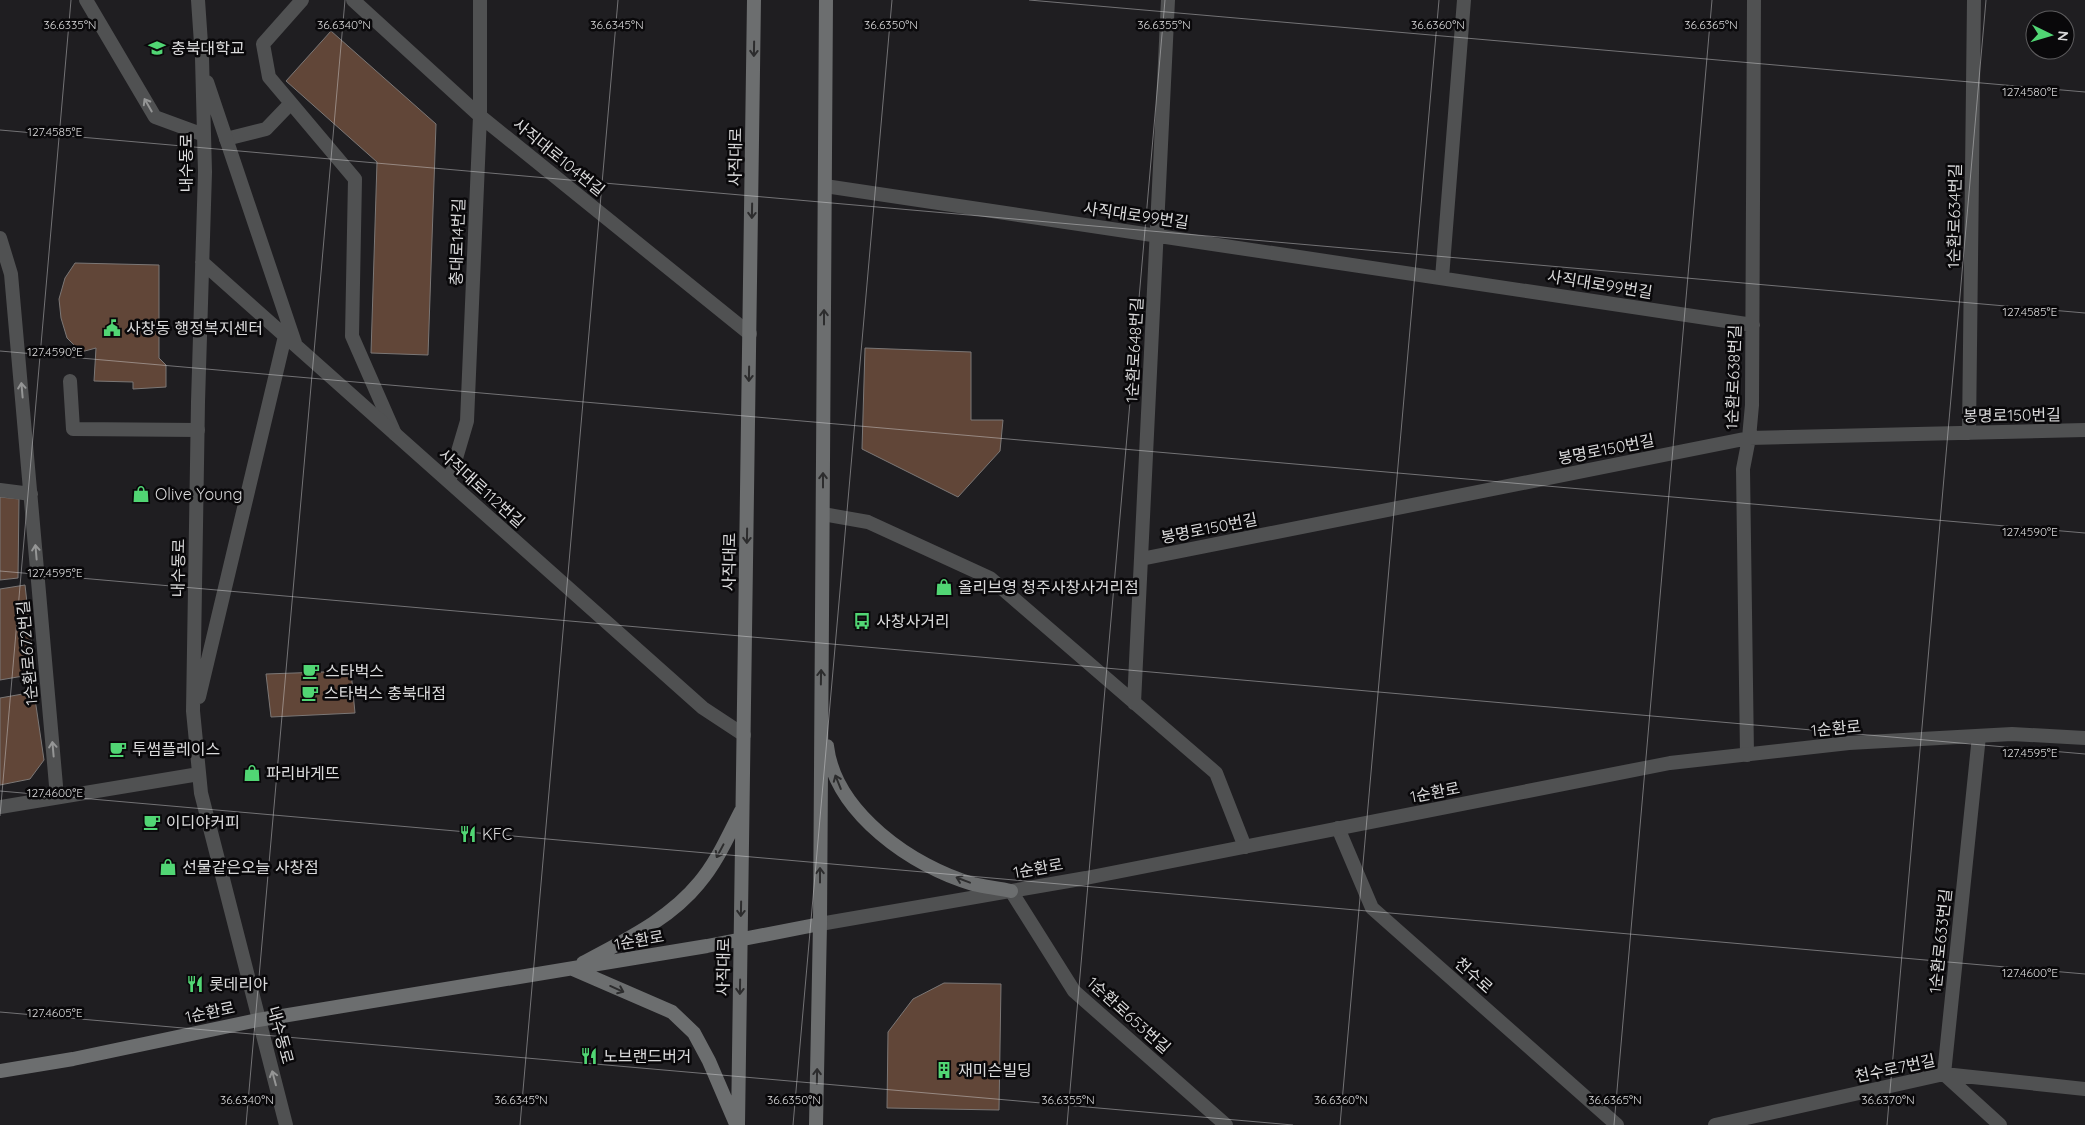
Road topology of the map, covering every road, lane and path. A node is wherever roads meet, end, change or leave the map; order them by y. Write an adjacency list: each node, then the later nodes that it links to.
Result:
1 (86, 0): 15 (street, one-way to 1)
2 (198, 0): 12 (street, 내수동로)
3 (302, 0): 13 (street)
4 (353, 0): 14 (street, 사직대로104번길)
5 (480, 0): 14 (street, 충대로14번길)
6 (754, 0): 23 (main road, 사직대로, one-way to 23)
7 (826, 0): 17 (main road)
8 (1168, 0): 18 (street, 1순환로648번길)
9 (1464, 0): 21 (street)
10 (1754, 0): 22 (street, 1순환로638번길)
11 (1974, 0): 28 (street, 1순환로634번길)
12 (203, 69): 15 (street, 내수동로); 16 (street)
13 (292, 103): 16 (street); 29 (street)
14 (480, 116): 23 (street, 사직대로104번길); 31 (street, 충대로14번길)
15 (204, 134): 20 (street, 내수동로)
16 (226, 139): 24 (street)
17 (825, 186): 18 (street, 사직대로99번길); 34 (main road, one-way to 17)
18 (1157, 236): 21 (street, 사직대로99번길); 35 (street, 1순환로648번길)
19 (0, 238): 33 (street, 1순환로672번길, one-way to 19)
20 (202, 262): 24 (street, 사직대로112번길); 26 (street, 내수동로)
21 (1442, 278): 22 (street, 사직대로99번길)
22 (1753, 325): 30 (street, 1순환로638번길)
23 (750, 334): 39 (main road, 사직대로, one-way to 39)
24 (290, 340): 29 (street, 사직대로112번길); 38 (street)
25 (70, 381): 26 (street)
26 (198, 430): 38 (street, 내수동로)
27 (2085, 430): 28 (street, 봉명로150번길)
28 (1969, 433): 30 (street, 봉명로150번길)
29 (395, 434): 31 (street, 사직대로112번길)
30 (1749, 438): 35 (street, 봉명로150번길); 42 (street, 1순환로638번길)
31 (449, 482): 39 (street, 사직대로112번길)
32 (0, 490): 33 (street)
33 (31, 494): 44 (street, 1순환로672번길, one-way to 33)
34 (823, 514): 36 (main road, one-way to 34); 37 (street)
35 (1141, 559): 37 (street, 1순환로648번길)
36 (821, 702): 49 (main road, one-way to 36); 50 (main road, one-way to 36)
37 (1134, 702): 48 (street)
38 (194, 719): 43 (street, 내수동로)
39 (744, 735): 46 (main road, 사직대로)
40 (1979, 736): 41 (street, 1순환로); 42 (street, 1순환로); 55 (street, 1순환로633번길)
41 (2085, 738)
42 (1747, 755): 47 (street, 1순환로)
43 (199, 774): 44 (street); 53 (street, 내수동로)
44 (57, 797): 45 (street)
45 (0, 807)
46 (743, 808): 51 (main road, 사직대로, one-way to 51); 52 (main road, one-way to 52)
47 (1338, 828): 48 (street, 1순환로); 61 (street, 천수로)
48 (1245, 847): 49 (street, 1순환로)
49 (1011, 890): 50 (street, 1순환로); 60 (street, 1순환로653번길)
50 (820, 924): 51 (main road, 1순환로); 59 (main road, one-way to 50)
51 (741, 938): 52 (main road, 1순환로); 58 (main road, 사직대로, one-way to 58)
52 (573, 969): 53 (main road, 1순환로); 58 (main road, one-way to 58)
53 (258, 1020): 54 (main road, 1순환로); 57 (street, 내수동로, one-way to 53)
54 (0, 1071)
55 (1944, 1074): 56 (street, 천수로7번길); 62 (street, 천수로7번길); 63 (street)
56 (2085, 1089)
57 (286, 1125)
58 (737, 1125)
59 (816, 1125)
60 (1226, 1125)
61 (1617, 1125)
62 (1714, 1125)
63 (2000, 1125)

